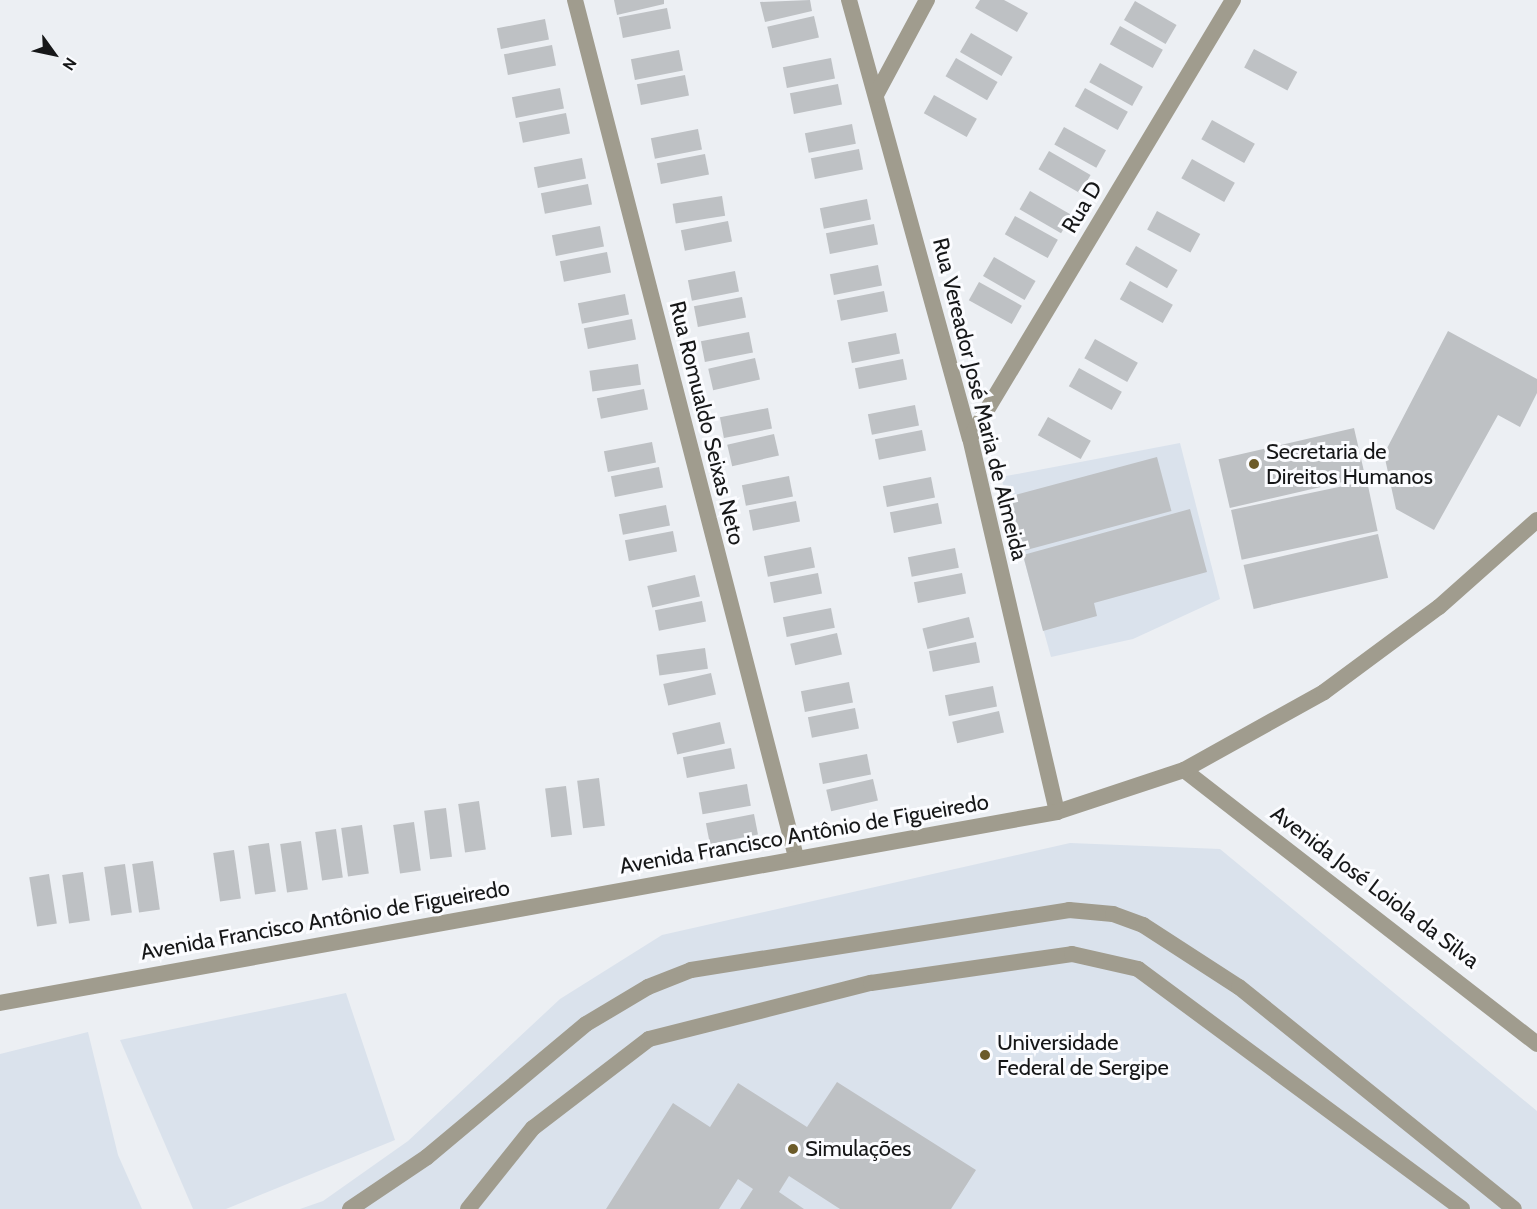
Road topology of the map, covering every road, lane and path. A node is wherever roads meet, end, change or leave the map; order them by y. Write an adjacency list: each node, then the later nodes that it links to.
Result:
1 (575, 0): 10 (street, Rua Romualdo Seixas Neto)
2 (849, 0): 5 (street, Rua Vereador José Maria de Almeida)
3 (927, 0): 5 (street)
4 (1233, 0): 6 (street, Rua D)
5 (876, 94): 6 (street, Rua Vereador José Maria de Almeida)
6 (970, 438): 9 (street, Rua Vereador José Maria de Almeida)
7 (1537, 520): 8 (street, Avenida Francisco Antônio de Figueiredo)
8 (1184, 770): 9 (street, Avenida Francisco Antônio de Figueiredo); 12 (street, Avenida José Loiola da Silva)
9 (1057, 812): 10 (street, Avenida Francisco Antônio de Figueiredo)
10 (796, 857): 11 (street, Avenida Francisco Antônio de Figueiredo)
11 (0, 1003)
12 (1537, 1044)
13 (350, 1209): 16 (street)
14 (468, 1209): 15 (street)
15 (1462, 1209)
16 (1514, 1209)

